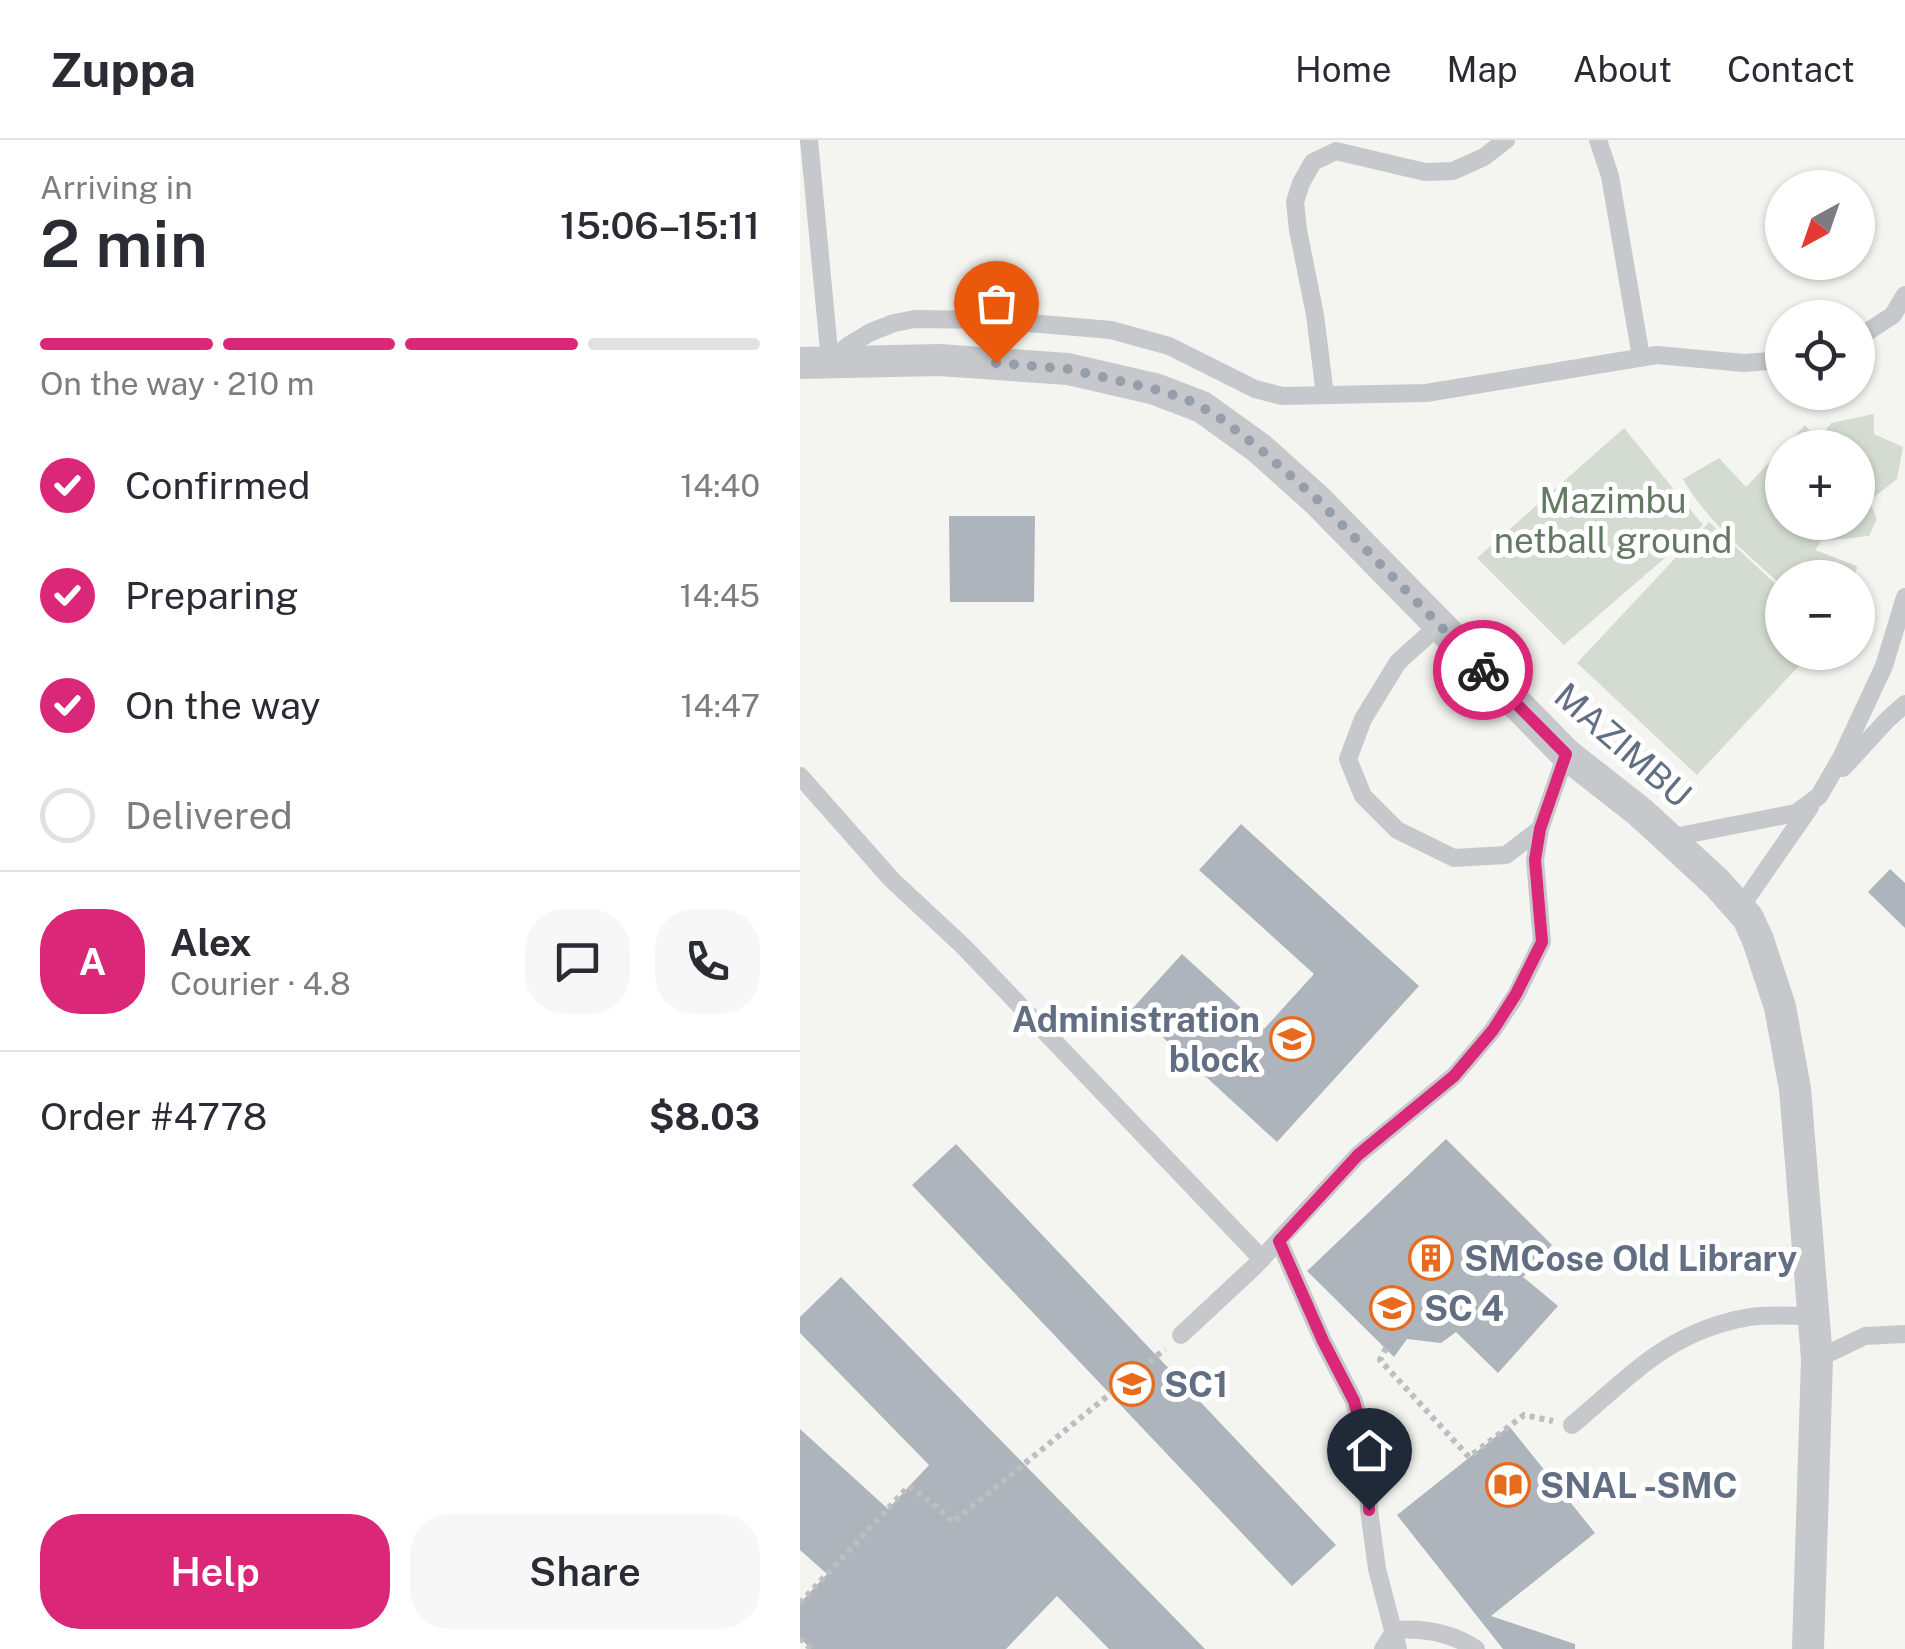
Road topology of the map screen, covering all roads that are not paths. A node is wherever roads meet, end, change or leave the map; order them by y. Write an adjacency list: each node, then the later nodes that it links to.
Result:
1 (809, 140): 8 (lane)
2 (1506, 140): 4 (lane)
3 (1598, 140): 7 (lane)
4 (1339, 145): 10 (lane)
5 (1904, 300): 6 (lane)
6 (1875, 326)
7 (1642, 358): 9 (lane); 10 (lane)
8 (815, 362): 10 (lane); 12 (street, MAZIMBU)
9 (1765, 362)
10 (1325, 394)
11 (1905, 597): 16 (lane)
12 (1439, 625): 14 (street, MAZIMBU); 17 (lane)
13 (1905, 704): 16 (lane)
14 (1566, 754): 17 (lane); 18 (street, MAZIMBU)
15 (800, 776): 21 (lane)
16 (1819, 796): 18 (lane); 19 (lane)
17 (1540, 829): 20 (lane)
18 (1668, 838): 19 (street, MAZIMBU)
19 (1740, 908): 22 (street, MAZIMBU)
20 (1279, 1241): 21 (lane); 27 (lane)
21 (1262, 1258): 24 (lane)
22 (1812, 1316): 25 (street, MAZIMBU); 26 (lane)
23 (1905, 1334): 25 (lane)
24 (1181, 1335)
25 (1817, 1358): 31 (street, MAZIMBU)
26 (1572, 1425)
27 (1395, 1630): 28 (lane); 29 (lane); 30 (lane)
28 (1383, 1649)
29 (1398, 1649)
30 (1476, 1649)
31 (1808, 1649)

